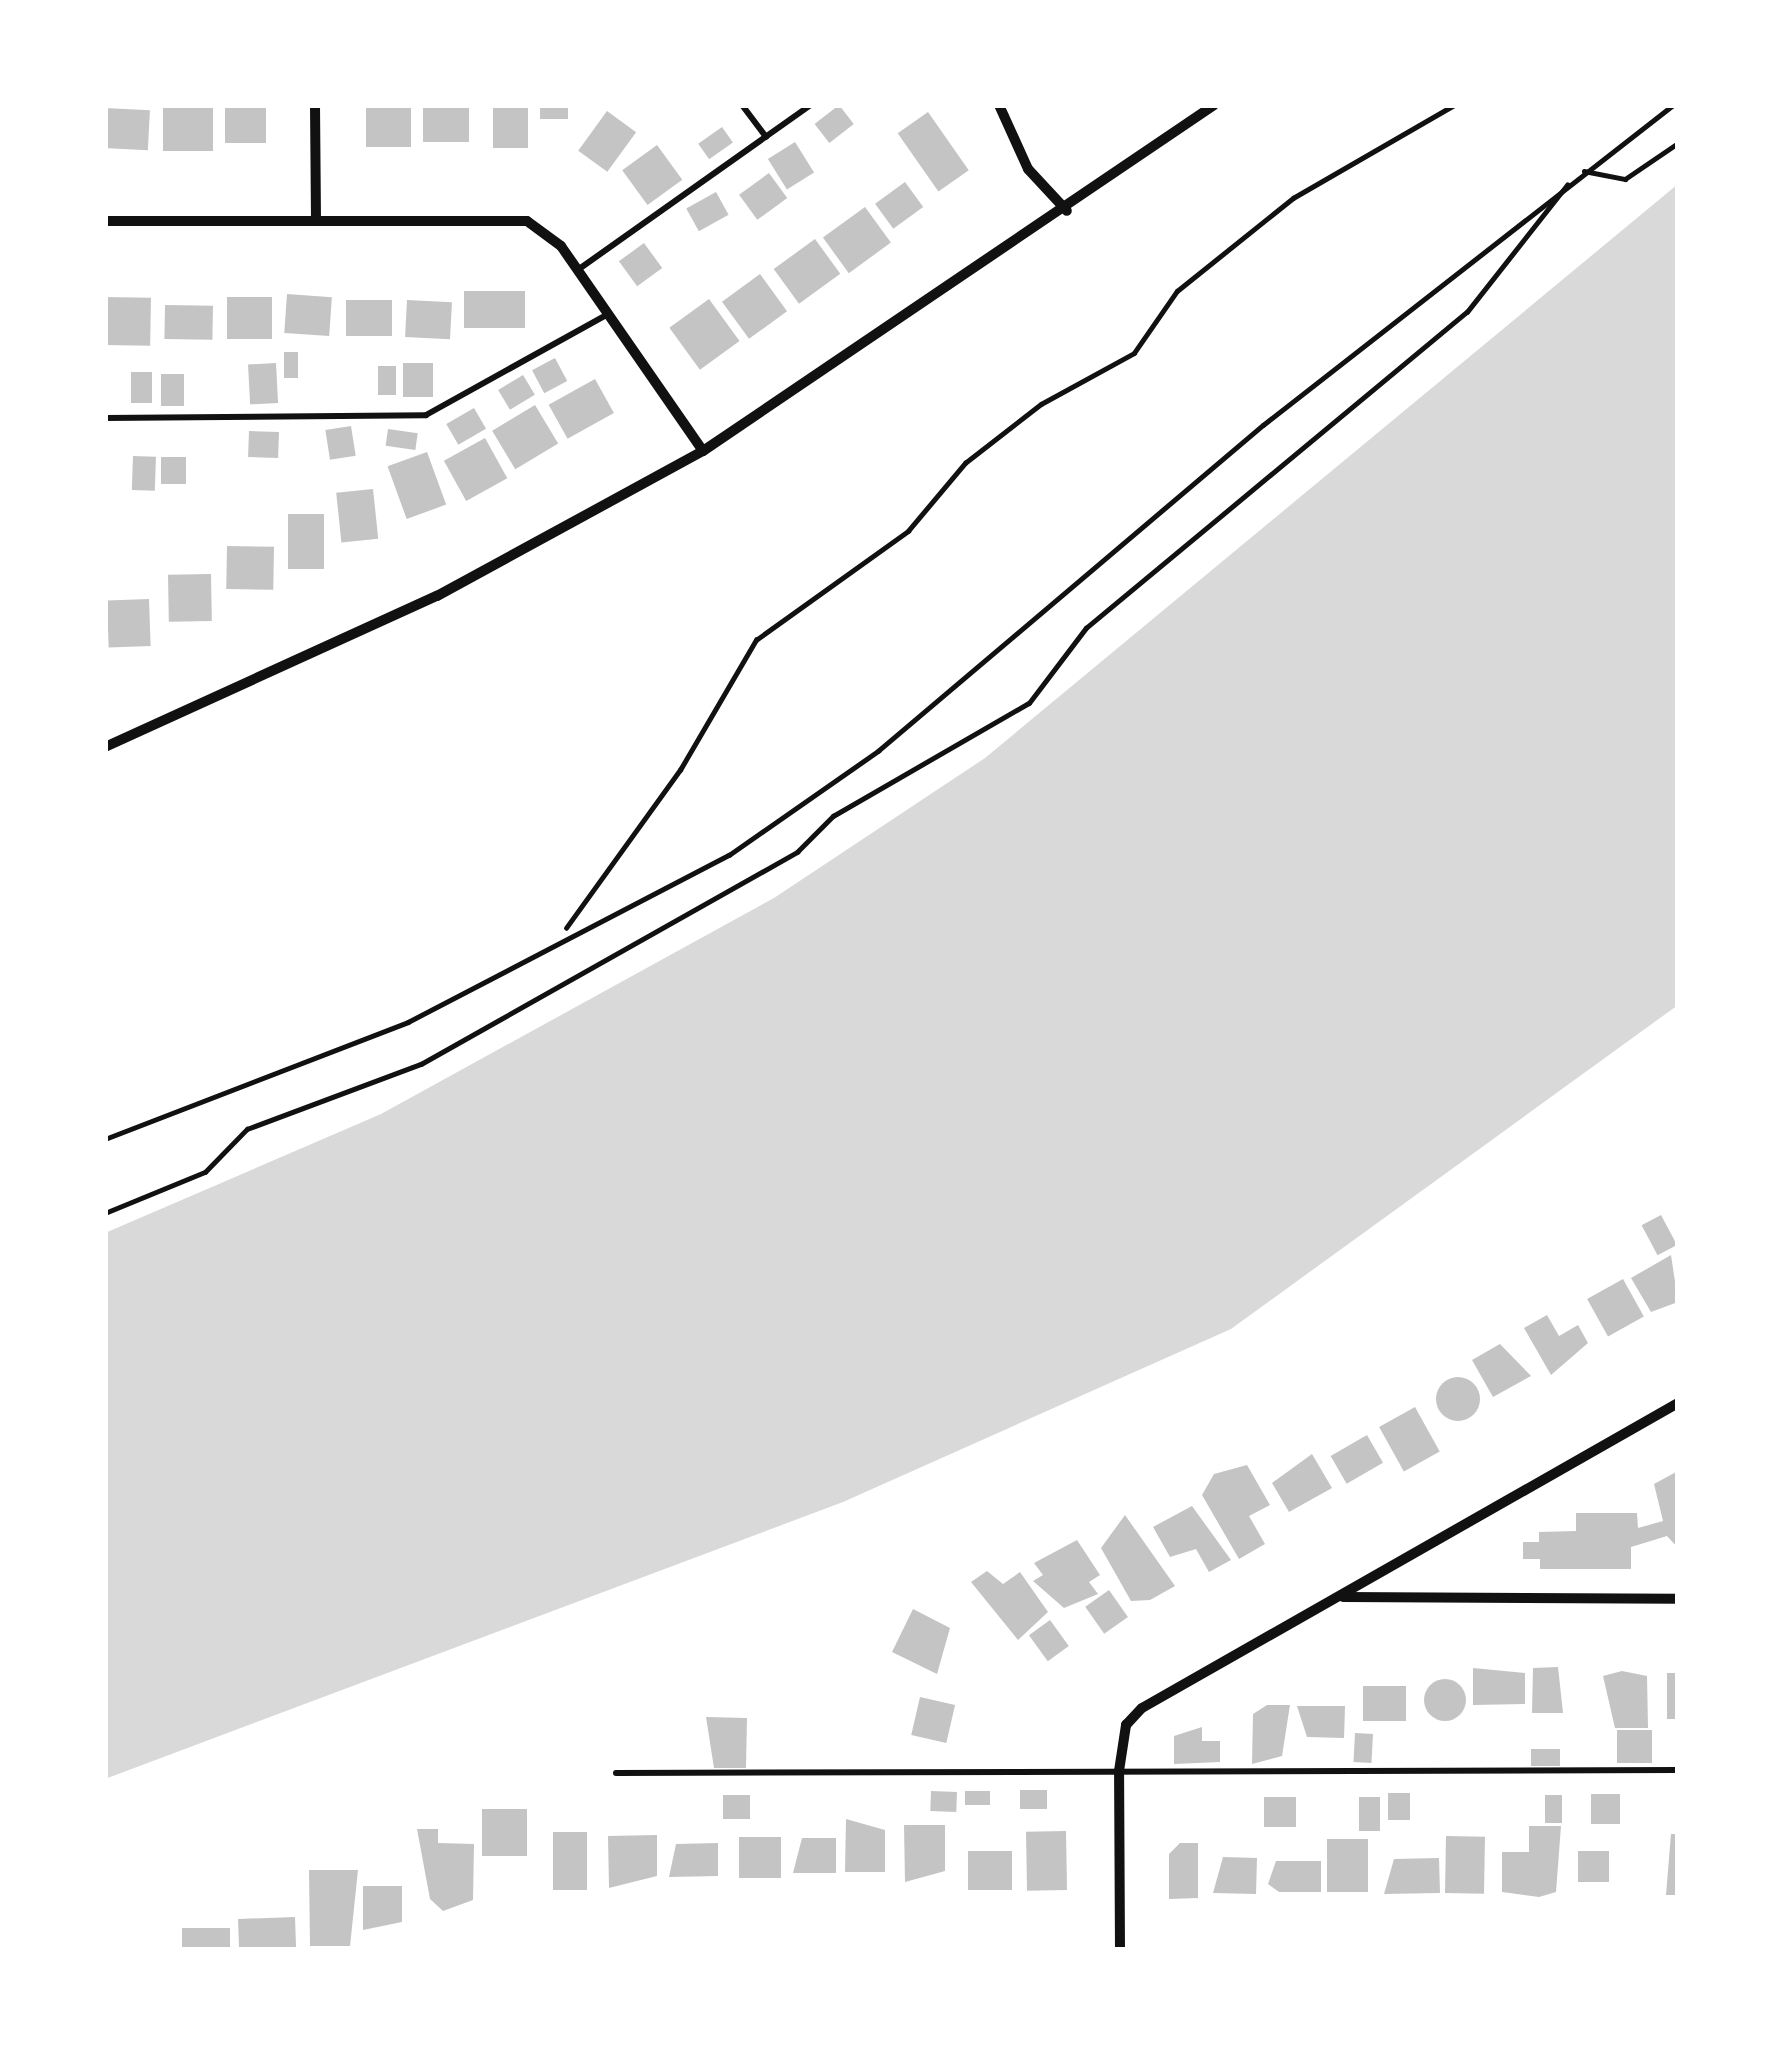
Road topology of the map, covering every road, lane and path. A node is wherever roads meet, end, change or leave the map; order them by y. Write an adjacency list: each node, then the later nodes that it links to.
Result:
1 (315, 105): 13 (street)
2 (742, 105): 8 (lane)
3 (811, 105): 8 (lane)
4 (999, 105): 12 (street)
5 (1214, 105): 12 (street)
6 (1454, 105): 20 (path)
7 (1673, 105): 10 (path)
8 (766, 137): 15 (lane)
9 (1678, 142): 10 (path)
10 (1584, 172): 11 (path)
11 (1572, 179): 20 (path); 22 (path)
12 (1066, 211): 18 (street)
13 (316, 218): 14 (street); 15 (street)
14 (105, 221)
15 (577, 270): 16 (street)
16 (608, 314): 17 (lane); 18 (street)
17 (105, 418)
18 (703, 451): 19 (street)
19 (105, 747)
20 (565, 932): 21 (path)
21 (105, 1139)
22 (105, 1213)
23 (1678, 1403): 24 (street)
24 (1340, 1597): 25 (street); 27 (street)
25 (1678, 1599)
26 (1678, 1770): 27 (lane)
27 (1119, 1771): 28 (lane); 29 (street)
28 (616, 1773)
29 (1120, 1950)

